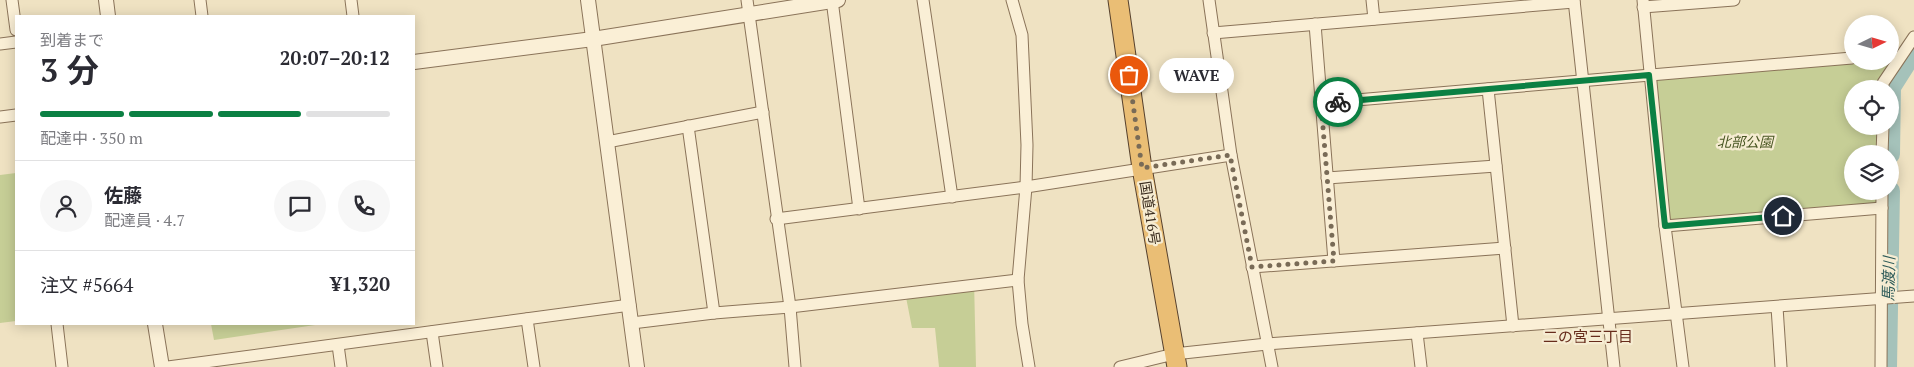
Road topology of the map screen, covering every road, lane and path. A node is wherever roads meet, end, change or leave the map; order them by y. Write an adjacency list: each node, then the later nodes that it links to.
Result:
1 (12, 0): 21 (street)
2 (106, 0): 16 (street)
3 (200, 0): 17 (street)
4 (351, 0): 18 (street)
5 (588, 0): 25 (street)
6 (747, 0): 19 (street)
7 (834, 0): 19 (street); 50 (street)
8 (922, 0): 47 (street)
9 (1012, 0): 46 (street)
10 (1118, 0): 44 (highway, 国道416号)
11 (1209, 0): 23 (street)
12 (1372, 0): 20 (street)
13 (1734, 0): 15 (street)
14 (1574, 1): 20 (street); 34 (street)
15 (1643, 4): 32 (street)
16 (108, 15)
17 (202, 15)
18 (354, 15)
19 (749, 15): 25 (street); 37 (street)
20 (1374, 19): 22 (street)
21 (15, 22)
22 (1315, 24): 23 (street); 36 (street)
23 (1213, 33): 42 (street)
24 (1914, 37): 29 (street)
25 (594, 39): 31 (street); 41 (street)
26 (15, 42): 27 (street)
27 (0, 44)
28 (1899, 53): 29 (street)
29 (1902, 53): 33 (street)
30 (1844, 59): 32 (street)
31 (415, 62)
32 (1649, 75): 34 (street); 52 (street)
33 (1885, 80)
34 (1582, 81): 35 (street); 65 (street)
35 (1488, 89): 36 (street); 43 (street)
36 (1321, 103): 45 (street)
37 (763, 112): 40 (street); 51 (street)
38 (15, 115): 39 (street)
39 (0, 117)
40 (688, 126): 41 (street); 62 (street)
41 (607, 142): 59 (street)
42 (1230, 155): 44 (street); 55 (street)
43 (1496, 166): 45 (street); 53 (street)
44 (1142, 168): 46 (street); 74 (highway, 国道416号)
45 (1327, 178): 54 (street)
46 (1026, 187): 47 (street); 56 (street)
47 (952, 197): 50 (street)
48 (1882, 200): 49 (street)
49 (1882, 208): 52 (street); 58 (street)
50 (859, 209): 51 (street)
51 (776, 219): 60 (street)
52 (1665, 226): 63 (street)
53 (1505, 248): 54 (street); 69 (street)
54 (1334, 261): 55 (street)
55 (1252, 267): 73 (street)
56 (1018, 280): 60 (street); 84 (street)
57 (1914, 296): 58 (street)
58 (1882, 298): 61 (street); 91 (street)
59 (630, 305): 64 (street); 66 (street)
60 (790, 307): 62 (street); 83 (street)
61 (1777, 307): 63 (street); 90 (street)
62 (714, 313): 66 (street)
63 (1677, 314): 65 (street); 89 (street)
64 (527, 319): 70 (street); 81 (street)
65 (1608, 319): 69 (street); 88 (street)
66 (632, 323): 82 (street)
67 (57, 325): 76 (street)
68 (155, 325): 77 (street)
69 (1512, 326): 71 (street)
70 (432, 332): 72 (street); 80 (street)
71 (1417, 333): 73 (street); 87 (street)
72 (338, 344): 75 (street); 79 (street)
73 (1267, 344): 74 (street); 86 (street)
74 (1176, 360): 85 (street)
75 (248, 362): 78 (street)
76 (62, 367)
77 (162, 367)
78 (168, 367)
79 (341, 367)
80 (437, 367)
81 (534, 367)
82 (638, 367)
83 (795, 367)
84 (1029, 367)
85 (1120, 367)
86 (1272, 367)
87 (1421, 367)
88 (1614, 367)
89 (1683, 367)
90 (1781, 367)
91 (1881, 367)

